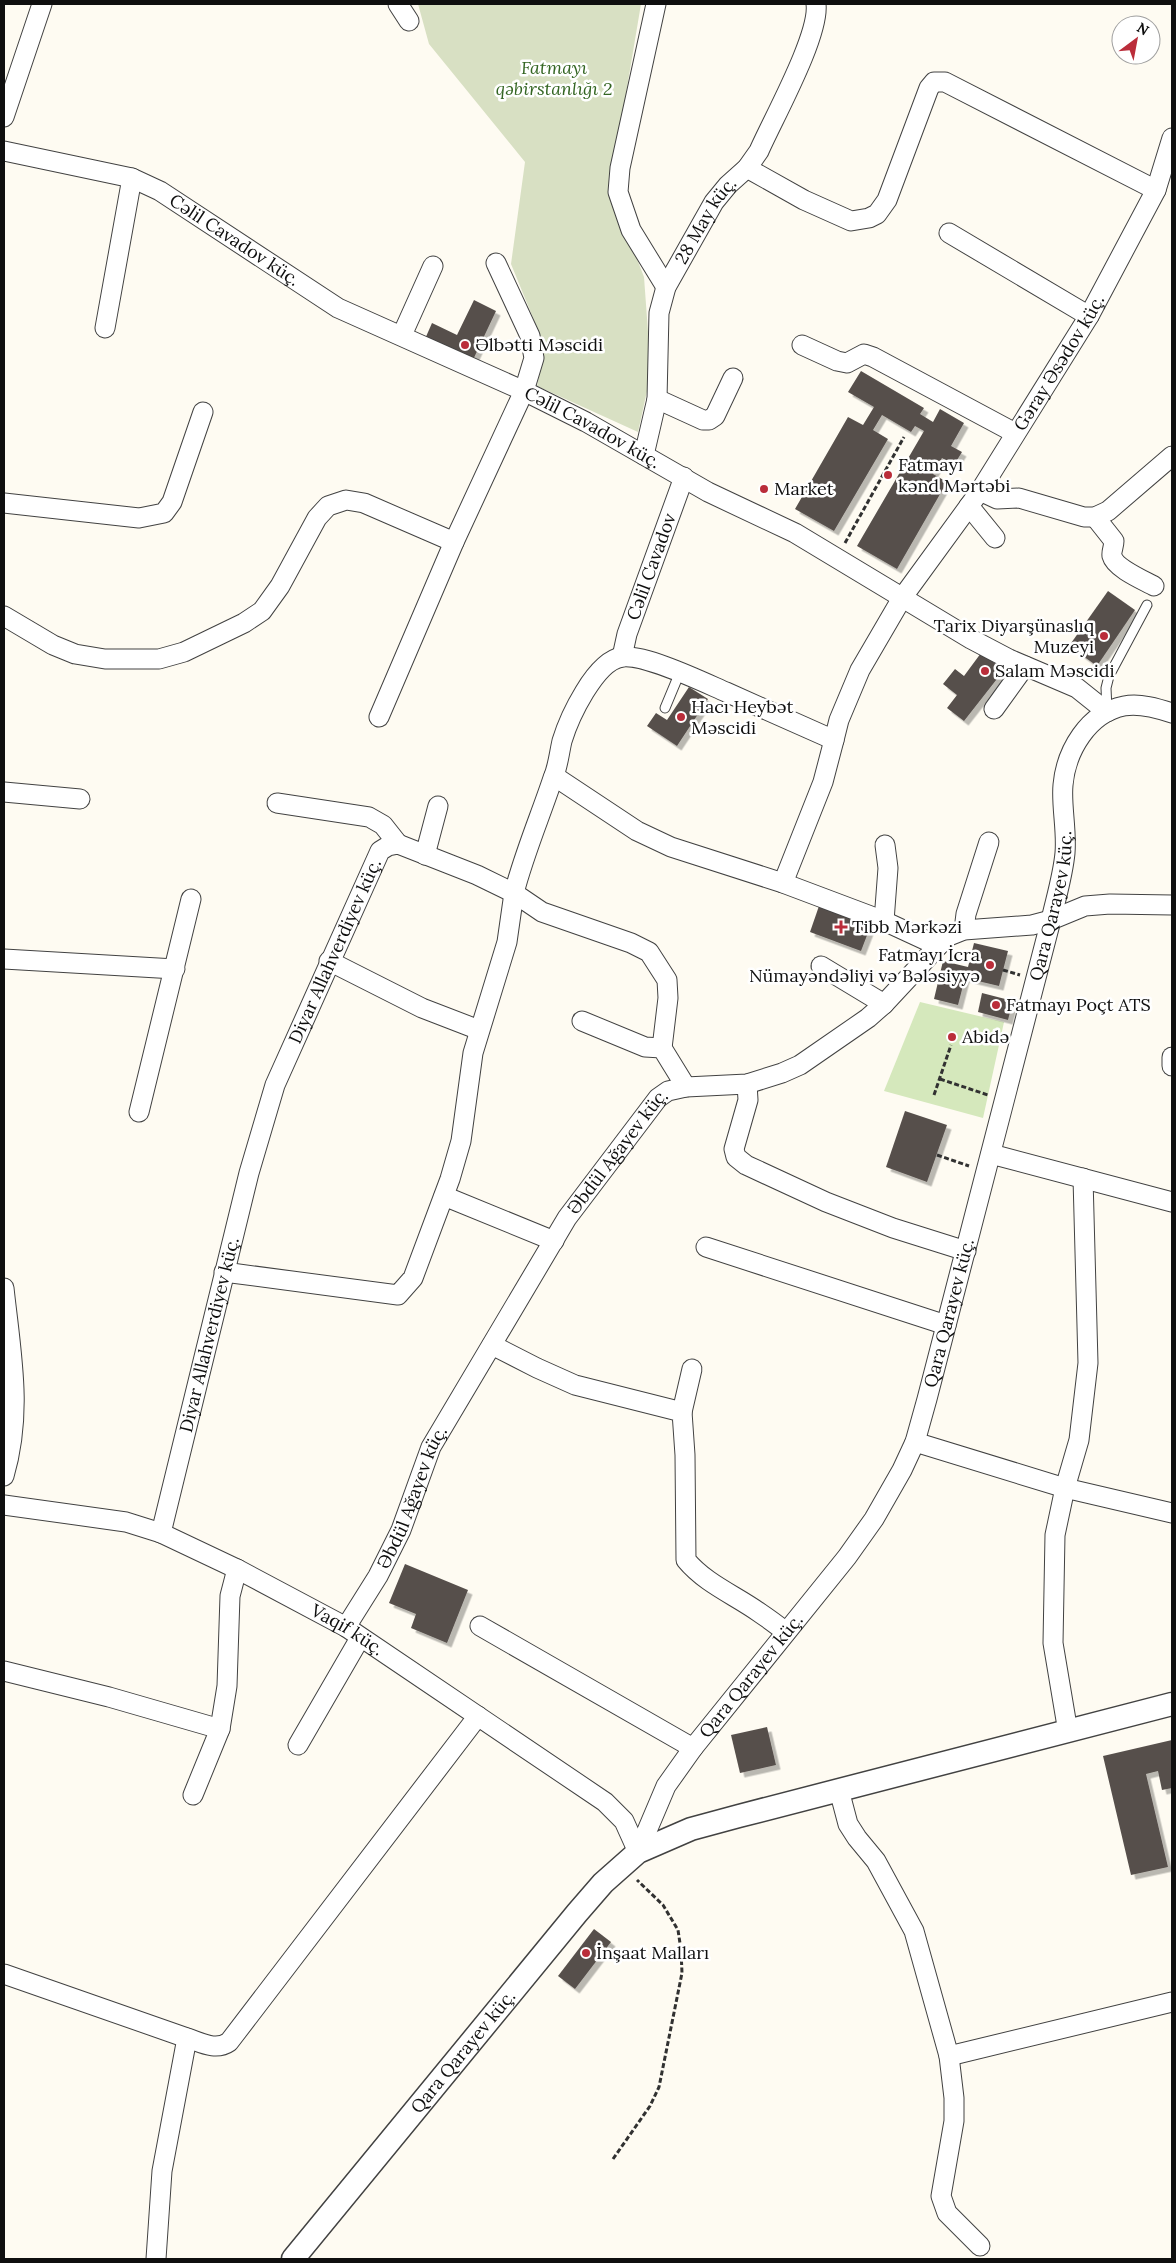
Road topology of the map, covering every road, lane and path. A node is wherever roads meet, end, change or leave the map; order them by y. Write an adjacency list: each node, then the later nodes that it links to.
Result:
1 (42, 4): 6 (street)
2 (398, 4): 5 (street)
3 (656, 4): 15 (street)
4 (816, 4): 9 (street, 28 May küç.)
5 (409, 21)
6 (4, 117)
7 (1172, 138): 11 (street, Gəray Əsədov küç.)
8 (4, 151): 10 (street, Cəlil Cavadov küç.)
9 (747, 168): 11 (street); 15 (street, 28 May küç.)
10 (132, 178): 17 (street); 18 (street, Cəlil Cavadov küç.)
11 (1156, 190): 16 (street, Gəray Əsədov küç.)
12 (949, 233): 16 (street)
13 (496, 263): 21 (street)
14 (433, 266): 18 (street)
15 (666, 287): 22 (street, 28 May küç.)
16 (1089, 316): 24 (street, Gəray Əsədov küç.)
17 (105, 328)
18 (402, 335): 21 (street, Cəlil Cavadov küç.)
19 (802, 345): 24 (street)
20 (733, 378): 22 (street)
21 (524, 391): 26 (street, Cəlil Cavadov küç.); 34 (street)
22 (657, 398): 26 (street, 28 May küç.)
23 (203, 412): 30 (street)
24 (1015, 433): 29 (street, Gəray Əsədov küç.)
25 (904, 437): 35 (path)
26 (644, 455): 28 (street, Cəlil Cavadov küç.)
27 (1172, 456): 32 (street)
28 (684, 478): 35 (street, Cəlil Cavadov küç.); 40 (street, Cəlil Cavadov)
29 (980, 491): 31 (street, Gəray Əsədov küç.); 32 (street)
30 (4, 502)
31 (969, 506): 33 (street); 37 (street, Gəray Əsədov küç.)
32 (1095, 517): 36 (street)
33 (995, 538)
34 (454, 542): 39 (street); 47 (street)
35 (837, 557): 37 (street, Cəlil Cavadov küç.)
36 (1154, 586)
37 (902, 598): 41 (street, Cəlil Cavadov küç.); 48 (street)
38 (1147, 605): 45 (lane)
39 (4, 616)
40 (622, 657): 42 (street); 49 (street)
41 (1025, 666): 44 (street); 45 (street, Cəlil Cavadov küç.)
42 (680, 672): 43 (lane); 48 (street)
43 (665, 708)
44 (994, 709)
45 (1107, 712): 46 (street); 62 (street, Qara Qarayev küç.)
46 (1172, 713)
47 (379, 718)
48 (834, 740): 58 (street)
49 (554, 776): 58 (street); 59 (street)
50 (4, 792): 51 (street)
51 (80, 799)
52 (277, 803): 55 (street)
53 (438, 806): 57 (street)
54 (989, 842): 64 (street)
55 (398, 844): 57 (street, Diyar Allahverdiyev küç.); 67 (street, Diyar Allahverdiyev küç.)
56 (885, 845): 63 (street)
57 (425, 855): 59 (street, Diyar Allahverdiyev küç.)
58 (783, 883): 63 (street)
59 (514, 893): 72 (street); 74 (street, Diyar Allahverdiyev küç.)
60 (191, 898): 69 (street)
61 (1172, 905): 62 (street, Əbdül Ağayev küç.)
62 (1051, 920): 64 (street, Əbdül Ağayev küç.); 81 (street, Qara Qarayev küç.)
63 (884, 921): 65 (street)
64 (964, 930): 65 (street, Əbdül Ağayev küç.)
65 (938, 946): 70 (street, Əbdül Ağayev küç.)
66 (4, 959): 69 (street)
67 (329, 961): 72 (street); 91 (street, Diyar Allahverdiyev küç.)
68 (821, 966): 70 (street)
69 (175, 968): 82 (street)
70 (884, 1004): 78 (street, Əbdül Ağayev küç.)
71 (582, 1021): 74 (street)
72 (479, 1030): 86 (street)
73 (951, 1044): 77 (path)
74 (662, 1048): 79 (street)
75 (1172, 1057): 76 (street)
76 (1172, 1066)
77 (940, 1079): 80 (path); 81 (path)
78 (747, 1084): 79 (street, Əbdül Ağayev küç.); 90 (street)
79 (686, 1087): 88 (street, Əbdül Ağayev küç.)
80 (934, 1095)
81 (1006, 1101): 84 (street, Qara Qarayev küç.)
82 (139, 1112)
83 (937, 1155): 84 (path)
84 (989, 1163): 85 (street); 90 (street, Qara Qarayev küç.)
85 (1084, 1178): 87 (street); 99 (street)
86 (444, 1196): 88 (street); 91 (street)
87 (1172, 1202)
88 (554, 1241): 94 (street, Əbdül Ağayev küç.)
89 (706, 1247): 93 (street)
90 (966, 1251): 93 (street, Qara Qarayev küç.)
91 (224, 1272): 102 (street, Diyar Allahverdiyev küç.)
92 (4, 1288): 98 (street)
93 (946, 1325): 97 (street, Qara Qarayev küç.)
94 (492, 1345): 96 (street); 106 (street, Əbdül Ağayev küç.)
95 (692, 1368): 96 (street)
96 (682, 1412): 105 (street)
97 (915, 1442): 99 (street); 105 (street, Qara Qarayev küç.)
98 (4, 1476)
99 (1065, 1488): 101 (street); 111 (street)
100 (4, 1505): 102 (street, Vaqif küç.)
101 (1172, 1513)
102 (161, 1533): 103 (street, Vaqif küç.)
103 (237, 1569): 106 (street, Vaqif küç.); 110 (street)
104 (480, 1626): 113 (street)
105 (786, 1632): 113 (street, Qara Qarayev küç.)
106 (353, 1633): 109 (street, Vaqif küç.); 112 (street, Əbdül Ağayev küç.)
107 (4, 1671): 110 (street)
108 (1172, 1704): 111 (street, Qara Qarayev küç.)
109 (478, 1716): 116 (street, Vaqif küç.); 119 (street)
110 (220, 1729): 115 (street)
111 (1068, 1732): 114 (street, Qara Qarayev küç.)
112 (298, 1745)
113 (693, 1748): 116 (street, Qara Qarayev küç.)
114 (839, 1790): 116 (street, Qara Qarayev küç.); 120 (street)
115 (193, 1795)
116 (630, 1859): 121 (path); 124 (street, Qara Qarayev küç.)
117 (4, 1974): 119 (street)
118 (1172, 2002): 120 (street)
119 (187, 2038): 123 (street)
120 (950, 2056): 122 (street)
121 (613, 2159)
122 (980, 2246)
123 (156, 2259)
124 (293, 2259)

